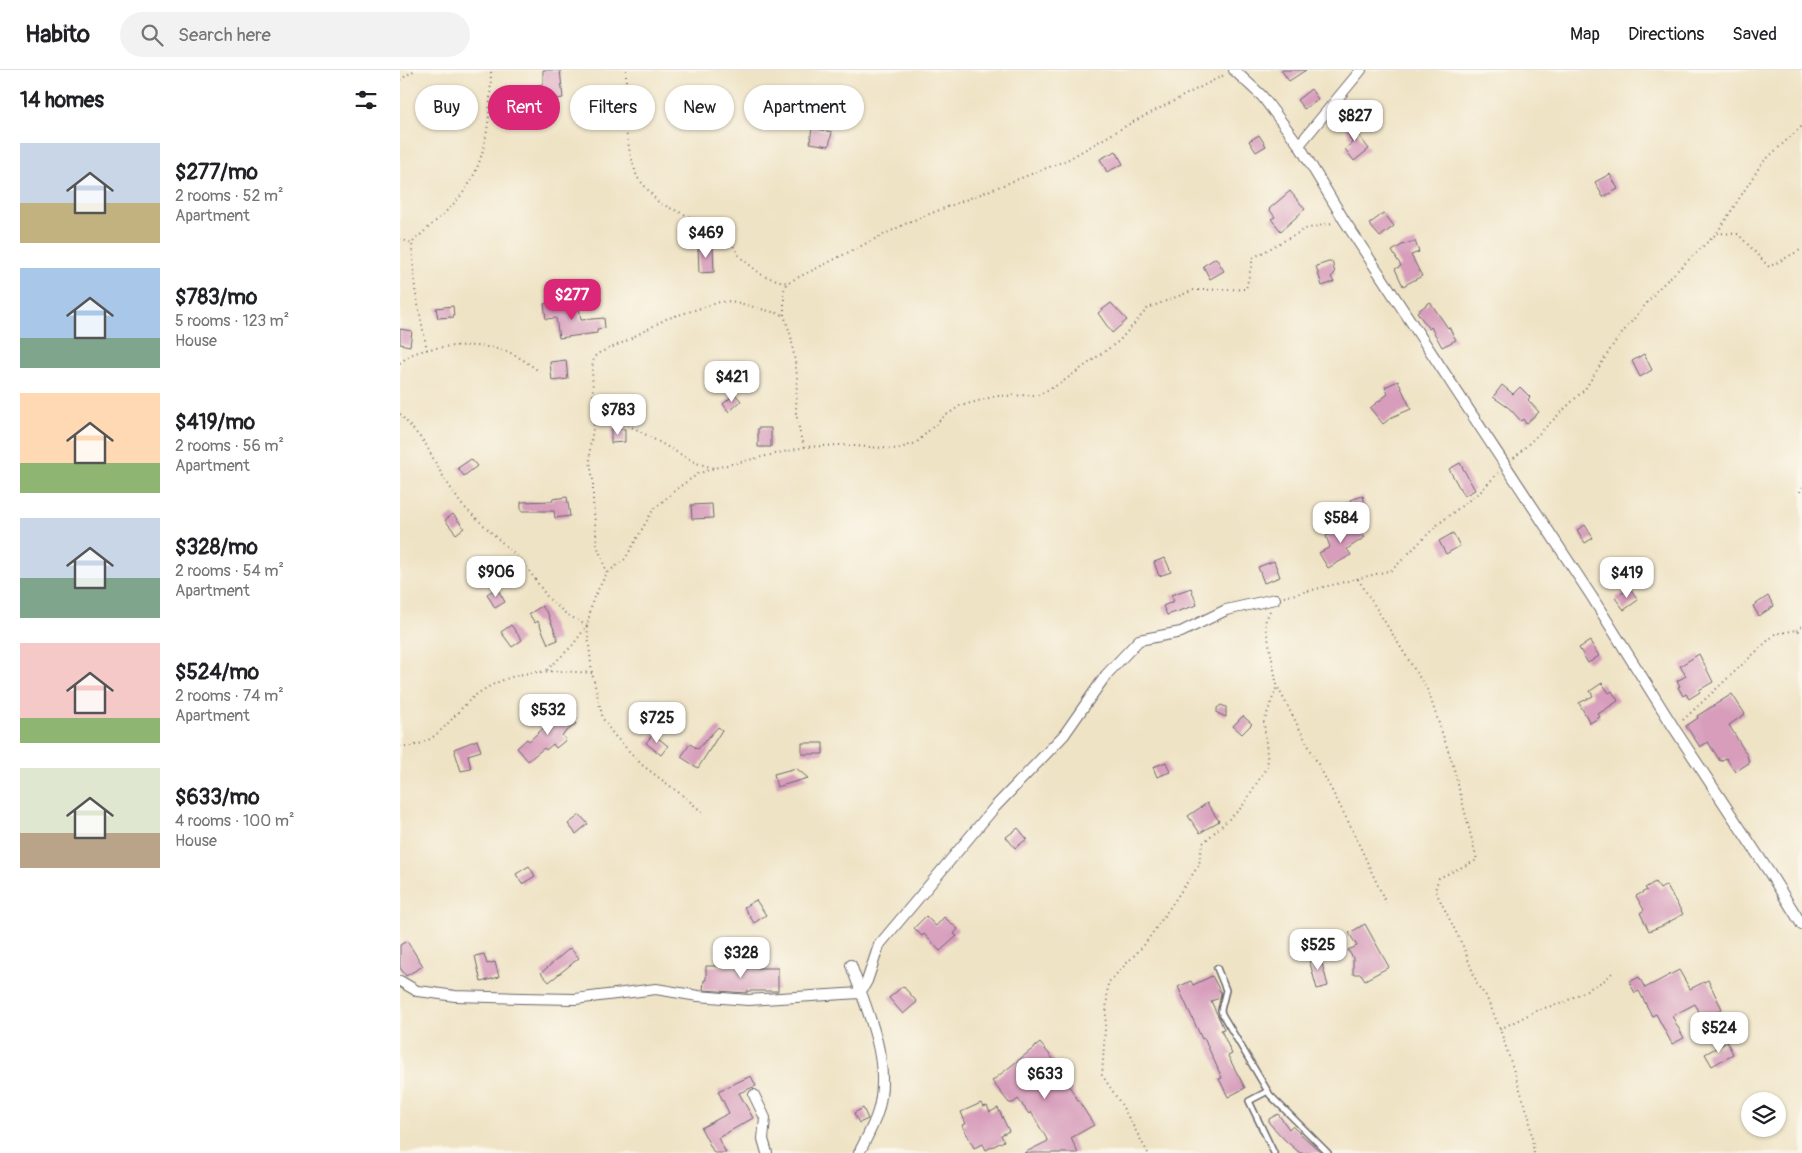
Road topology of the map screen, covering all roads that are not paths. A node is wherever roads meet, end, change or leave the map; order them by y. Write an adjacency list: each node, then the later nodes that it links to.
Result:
1 (1361, 70): 3 (street)
2 (1229, 72): 3 (street)
3 (1299, 145): 5 (street)
4 (1275, 600): 9 (street)
5 (1802, 925)
6 (851, 966): 9 (street)
7 (1217, 968): 10 (lane)
8 (400, 981): 9 (street)
9 (860, 993): 13 (street)
10 (1268, 1091): 14 (lane); 15 (lane)
11 (754, 1095): 12 (street)
12 (766, 1153)
13 (860, 1153)
14 (1274, 1153)
15 (1328, 1153)

